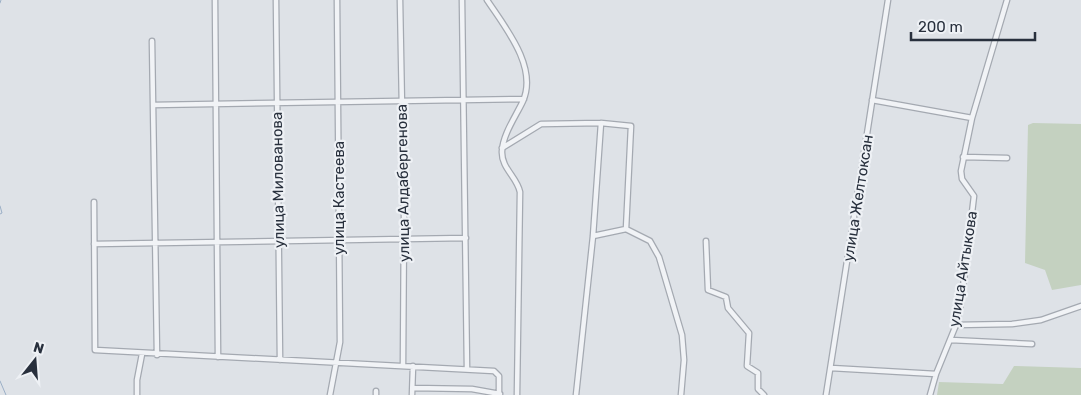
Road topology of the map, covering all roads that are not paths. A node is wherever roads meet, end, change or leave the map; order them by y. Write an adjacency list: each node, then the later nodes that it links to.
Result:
1 (215, 0): 16 (street)
2 (276, 0): 15 (street, улица Милованова)
3 (337, 0): 14 (street, улица Кастеева)
4 (400, 0): 12 (street, улица Алдабергенова)
5 (462, 0): 13 (street)
6 (487, 0): 10 (street)
7 (888, 0): 11 (street, улица Желтоксан)
8 (1007, 0): 18 (street, улица Айтыкова)
9 (152, 41): 17 (street)
10 (524, 99): 13 (street); 20 (street)
11 (872, 100): 18 (street); 45 (street, улица Желтоксан)
12 (402, 101): 13 (street); 14 (street); 27 (street, улица Алдабергенова)
13 (464, 101): 26 (street)
14 (339, 102): 15 (street); 28 (street, улица Кастеева)
15 (277, 103): 16 (street); 30 (street, улица Милованова)
16 (215, 104): 17 (street); 31 (street)
17 (153, 105): 33 (street)
18 (972, 118): 21 (street, улица Айтыкова)
19 (600, 123): 20 (street); 24 (street); 25 (street)
20 (502, 148): 53 (street)
21 (963, 157): 22 (street); 35 (street, улица Айтыкова)
22 (1007, 158)
23 (94, 202): 32 (street)
24 (626, 229): 25 (street); 55 (street)
25 (593, 236): 54 (street)
26 (466, 238): 27 (street); 46 (street)
27 (404, 239): 28 (street); 43 (street, улица Алдабергенова)
28 (339, 240): 30 (street); 42 (street, улица Кастеева)
29 (706, 241): 56 (street)
30 (279, 242): 31 (street); 41 (street, улица Милованова)
31 (217, 243): 33 (street); 40 (street)
32 (94, 244): 33 (street); 38 (street)
33 (155, 244): 39 (street)
34 (1081, 306): 35 (street)
35 (956, 325): 36 (street, улица Айтыкова)
36 (951, 340): 37 (street); 47 (street, улица Айтыкова)
37 (1032, 344)
38 (142, 354): 39 (street); 50 (street)
39 (157, 355): 40 (street)
40 (218, 357): 41 (street)
41 (280, 360): 42 (street)
42 (337, 363): 43 (street); 51 (street, улица Кастеева)
43 (403, 365): 44 (street)
44 (413, 366): 46 (street); 48 (street)
45 (830, 368): 47 (street); 57 (street, улица Желтоксан)
46 (467, 369): 49 (street)
47 (936, 374): 58 (street, улица Айтыкова)
48 (413, 388): 49 (street); 52 (street)
49 (500, 394)
50 (137, 395)
51 (330, 395)
52 (412, 395)
53 (517, 395)
54 (576, 395)
55 (681, 395)
56 (764, 395)
57 (826, 395)
58 (930, 395)

